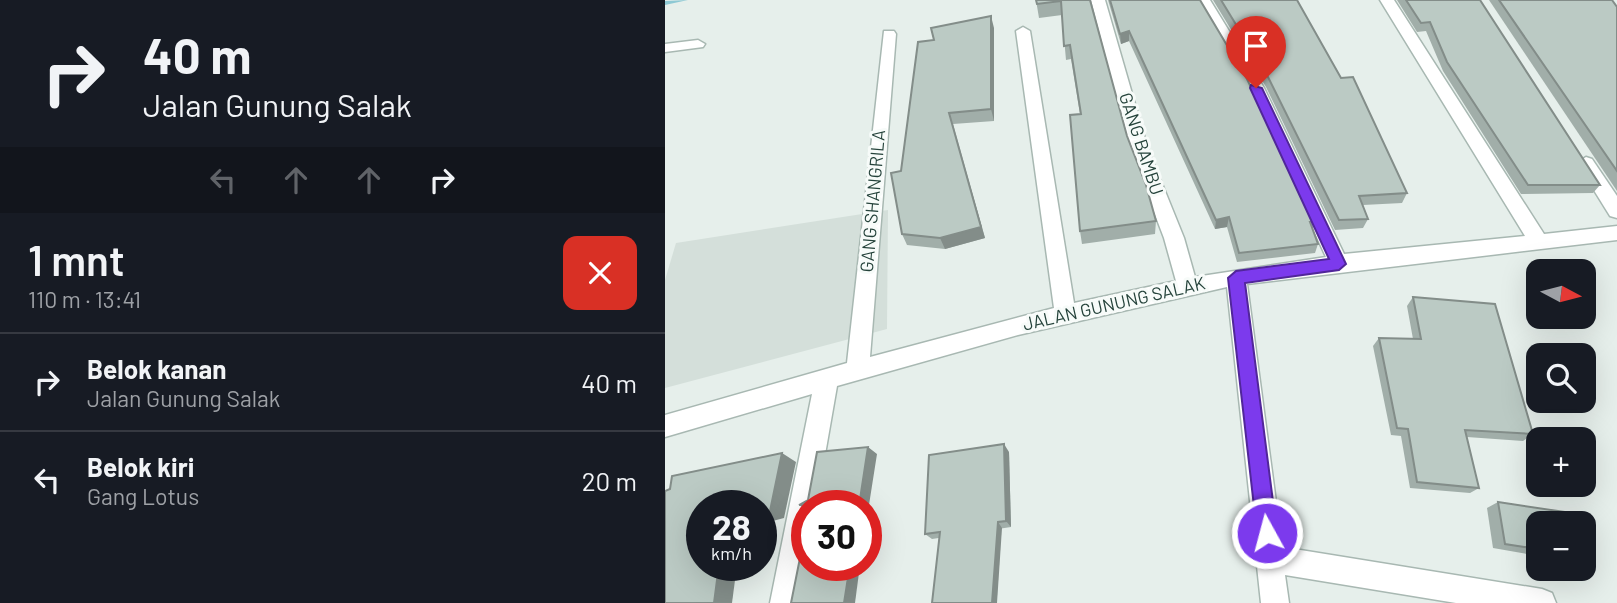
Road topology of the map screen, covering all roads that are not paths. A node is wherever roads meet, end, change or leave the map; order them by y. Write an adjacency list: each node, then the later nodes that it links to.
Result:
1 (1098, 0): 14 (street, GANG BAMBU)
2 (1203, 0): 12 (street)
3 (1387, 0): 11 (street)
4 (1023, 31): 15 (street)
5 (889, 34): 16 (street, GANG SHANGRILA)
6 (698, 44): 7 (street)
7 (665, 48)
8 (1579, 153): 9 (street)
9 (1617, 211)
10 (1617, 233): 11 (street, JALAN GUNUNG SALAK)
11 (1539, 243): 12 (street, JALAN GUNUNG SALAK)
12 (1339, 264): 13 (street, JALAN GUNUNG SALAK)
13 (1236, 278): 14 (street, JALAN GUNUNG SALAK); 19 (street)
14 (1188, 287): 15 (street, JALAN GUNUNG SALAK)
15 (1065, 313): 16 (street, JALAN GUNUNG SALAK)
16 (858, 368): 17 (street, JALAN GUNUNG SALAK)
17 (827, 377): 18 (street, JALAN GUNUNG SALAK); 20 (street)
18 (665, 426)
19 (1271, 559): 21 (street); 22 (street)
20 (784, 603)
21 (1275, 603)
22 (1542, 603)

